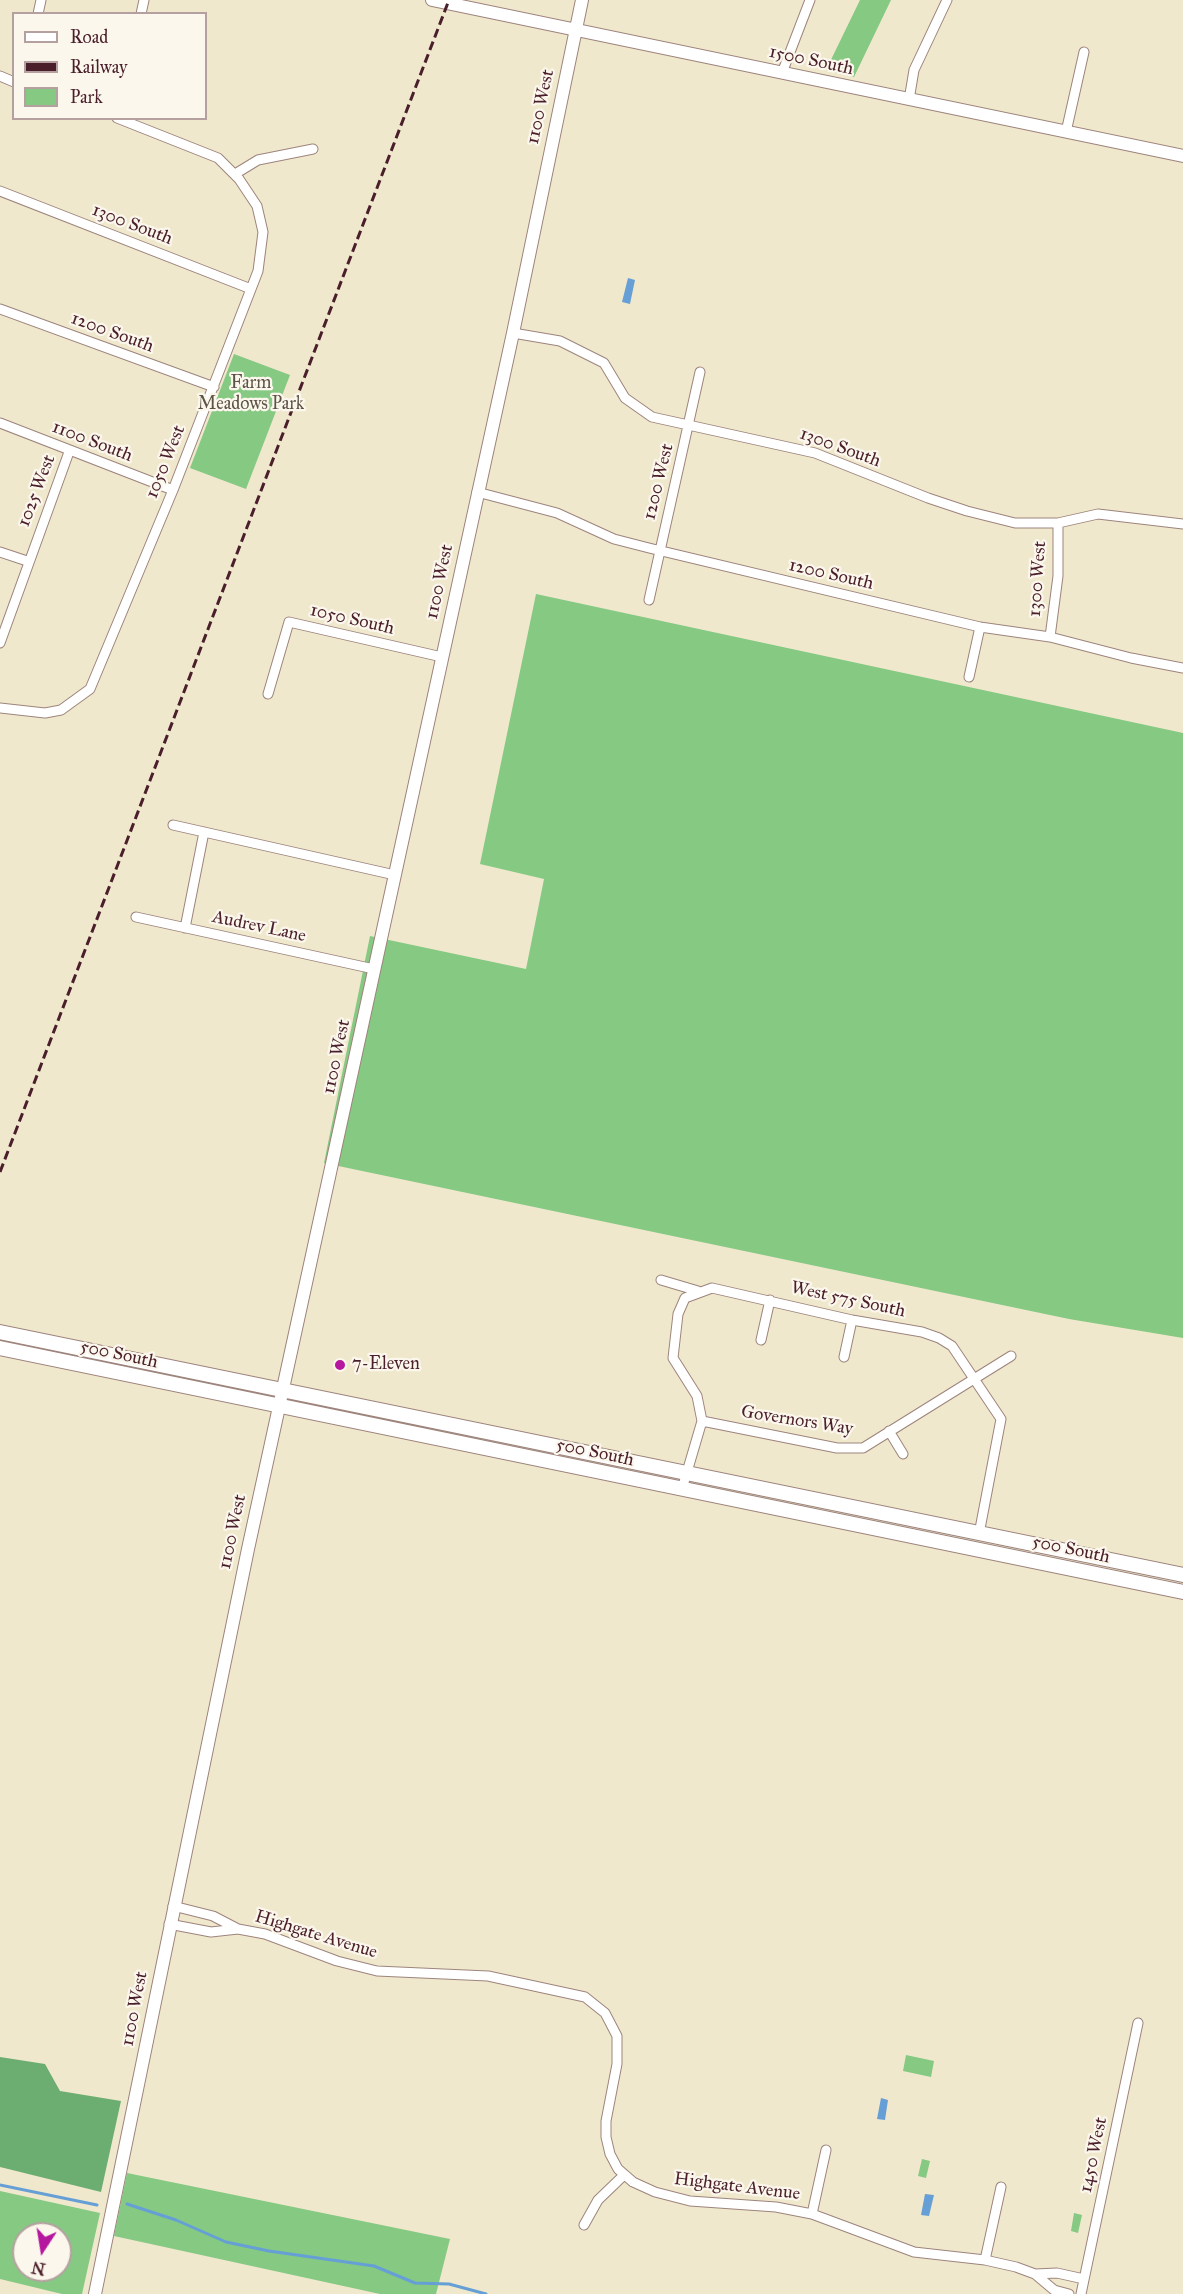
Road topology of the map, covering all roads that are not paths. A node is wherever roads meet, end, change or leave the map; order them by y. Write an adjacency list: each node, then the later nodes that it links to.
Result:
1 (432, 0): 5 (street, 1500 South)
2 (582, 0): 5 (street, 1100 West)
3 (810, 0): 7 (street)
4 (947, 0): 8 (street)
5 (576, 29): 7 (street, 1500 South); 17 (street, 1100 West)
6 (1084, 52): 10 (street)
7 (782, 73): 8 (street, 1500 South)
8 (909, 100): 10 (street, 1500 South)
9 (122, 120): 13 (street)
10 (1066, 132): 12 (street, 1500 South)
11 (313, 148): 13 (street)
12 (1183, 156)
13 (237, 176): 15 (street, 1050 West)
14 (0, 191): 15 (street, 1300 South)
15 (251, 289): 19 (street, 1050 West)
16 (0, 309): 19 (street, 1200 South)
17 (513, 333): 21 (street, 1300 South); 24 (street, 1100 West)
18 (700, 372): 21 (street, 1200 West)
19 (214, 387): 23 (street, 1050 West)
20 (0, 423): 22 (street, 1100 South)
21 (690, 425): 25 (street, 1300 South); 27 (street, 1200 West)
22 (69, 452): 23 (street, 1100 South); 29 (street, 1025 West)
23 (172, 490): 38 (street, 1050 West)
24 (477, 492): 27 (street, 1200 South); 34 (street, 1100 West)
25 (1058, 523): 26 (street, 1300 South); 32 (street, 1300 West)
26 (1183, 524)
27 (659, 550): 30 (street, 1200 West); 31 (street, 1200 South)
28 (0, 552): 29 (street)
29 (27, 561): 33 (street, 1025 West)
30 (649, 600)
31 (980, 627): 32 (street, 1200 South); 36 (street)
32 (1050, 637): 35 (street, 1200 South)
33 (0, 643)
34 (442, 657): 37 (street, 1050 South); 41 (street, 1100 West)
35 (1183, 668)
36 (969, 676)
37 (268, 694)
38 (0, 708)
39 (173, 825): 40 (street)
40 (204, 832): 41 (street); 43 (street)
41 (395, 875): 44 (street, 1100 West)
42 (136, 917): 43 (street, Audrev Lane)
43 (185, 928): 44 (street, Audrev Lane)
44 (374, 969): 55 (street, 1100 West)
45 (661, 1280): 46 (street, West 575 South)
46 (698, 1291): 47 (street, West 575 South); 57 (street)
47 (770, 1300): 48 (street, West 575 South); 50 (street)
48 (852, 1320): 53 (street); 54 (street, West 575 South)
49 (0, 1332): 55 (main road, 500 South)
50 (761, 1340)
51 (0, 1348): 56 (main road, 500 South)
52 (1011, 1356): 54 (street, Governors Way)
53 (844, 1357)
54 (974, 1378): 58 (street, Governors Way); 62 (street, West 575 South)
55 (282, 1390): 56 (street, 1100 West); 60 (main road, 500 South)
56 (279, 1406): 61 (main road, 500 South); 65 (street, 1100 West)
57 (702, 1421): 58 (street, Governors Way); 60 (street)
58 (890, 1431): 59 (street)
59 (903, 1454)
60 (686, 1474): 61 (street); 62 (main road, 500 South)
61 (682, 1490): 64 (main road, 500 South)
62 (979, 1534): 63 (main road, 500 South)
63 (1183, 1575)
64 (1183, 1592)
65 (173, 1906): 66 (street, 1100 West); 67 (street, Highgate Avenue)
66 (170, 1924): 67 (street, Highgate Avenue); 77 (street, 1100 West)
67 (238, 1929): 70 (street, Highgate Avenue)
68 (1138, 2023): 76 (street, 1450 West)
69 (826, 2150): 72 (street)
70 (624, 2175): 72 (street, Highgate Avenue); 73 (street)
71 (1000, 2187): 74 (street)
72 (812, 2214): 74 (street, Highgate Avenue)
73 (584, 2225)
74 (985, 2260): 75 (street, Highgate Avenue)
75 (1035, 2274): 76 (street, Highgate Avenue); 78 (street, Highgate Avenue)
76 (1084, 2279): 79 (street, 1450 West)
77 (95, 2294)
78 (1069, 2294)
79 (1081, 2294)

